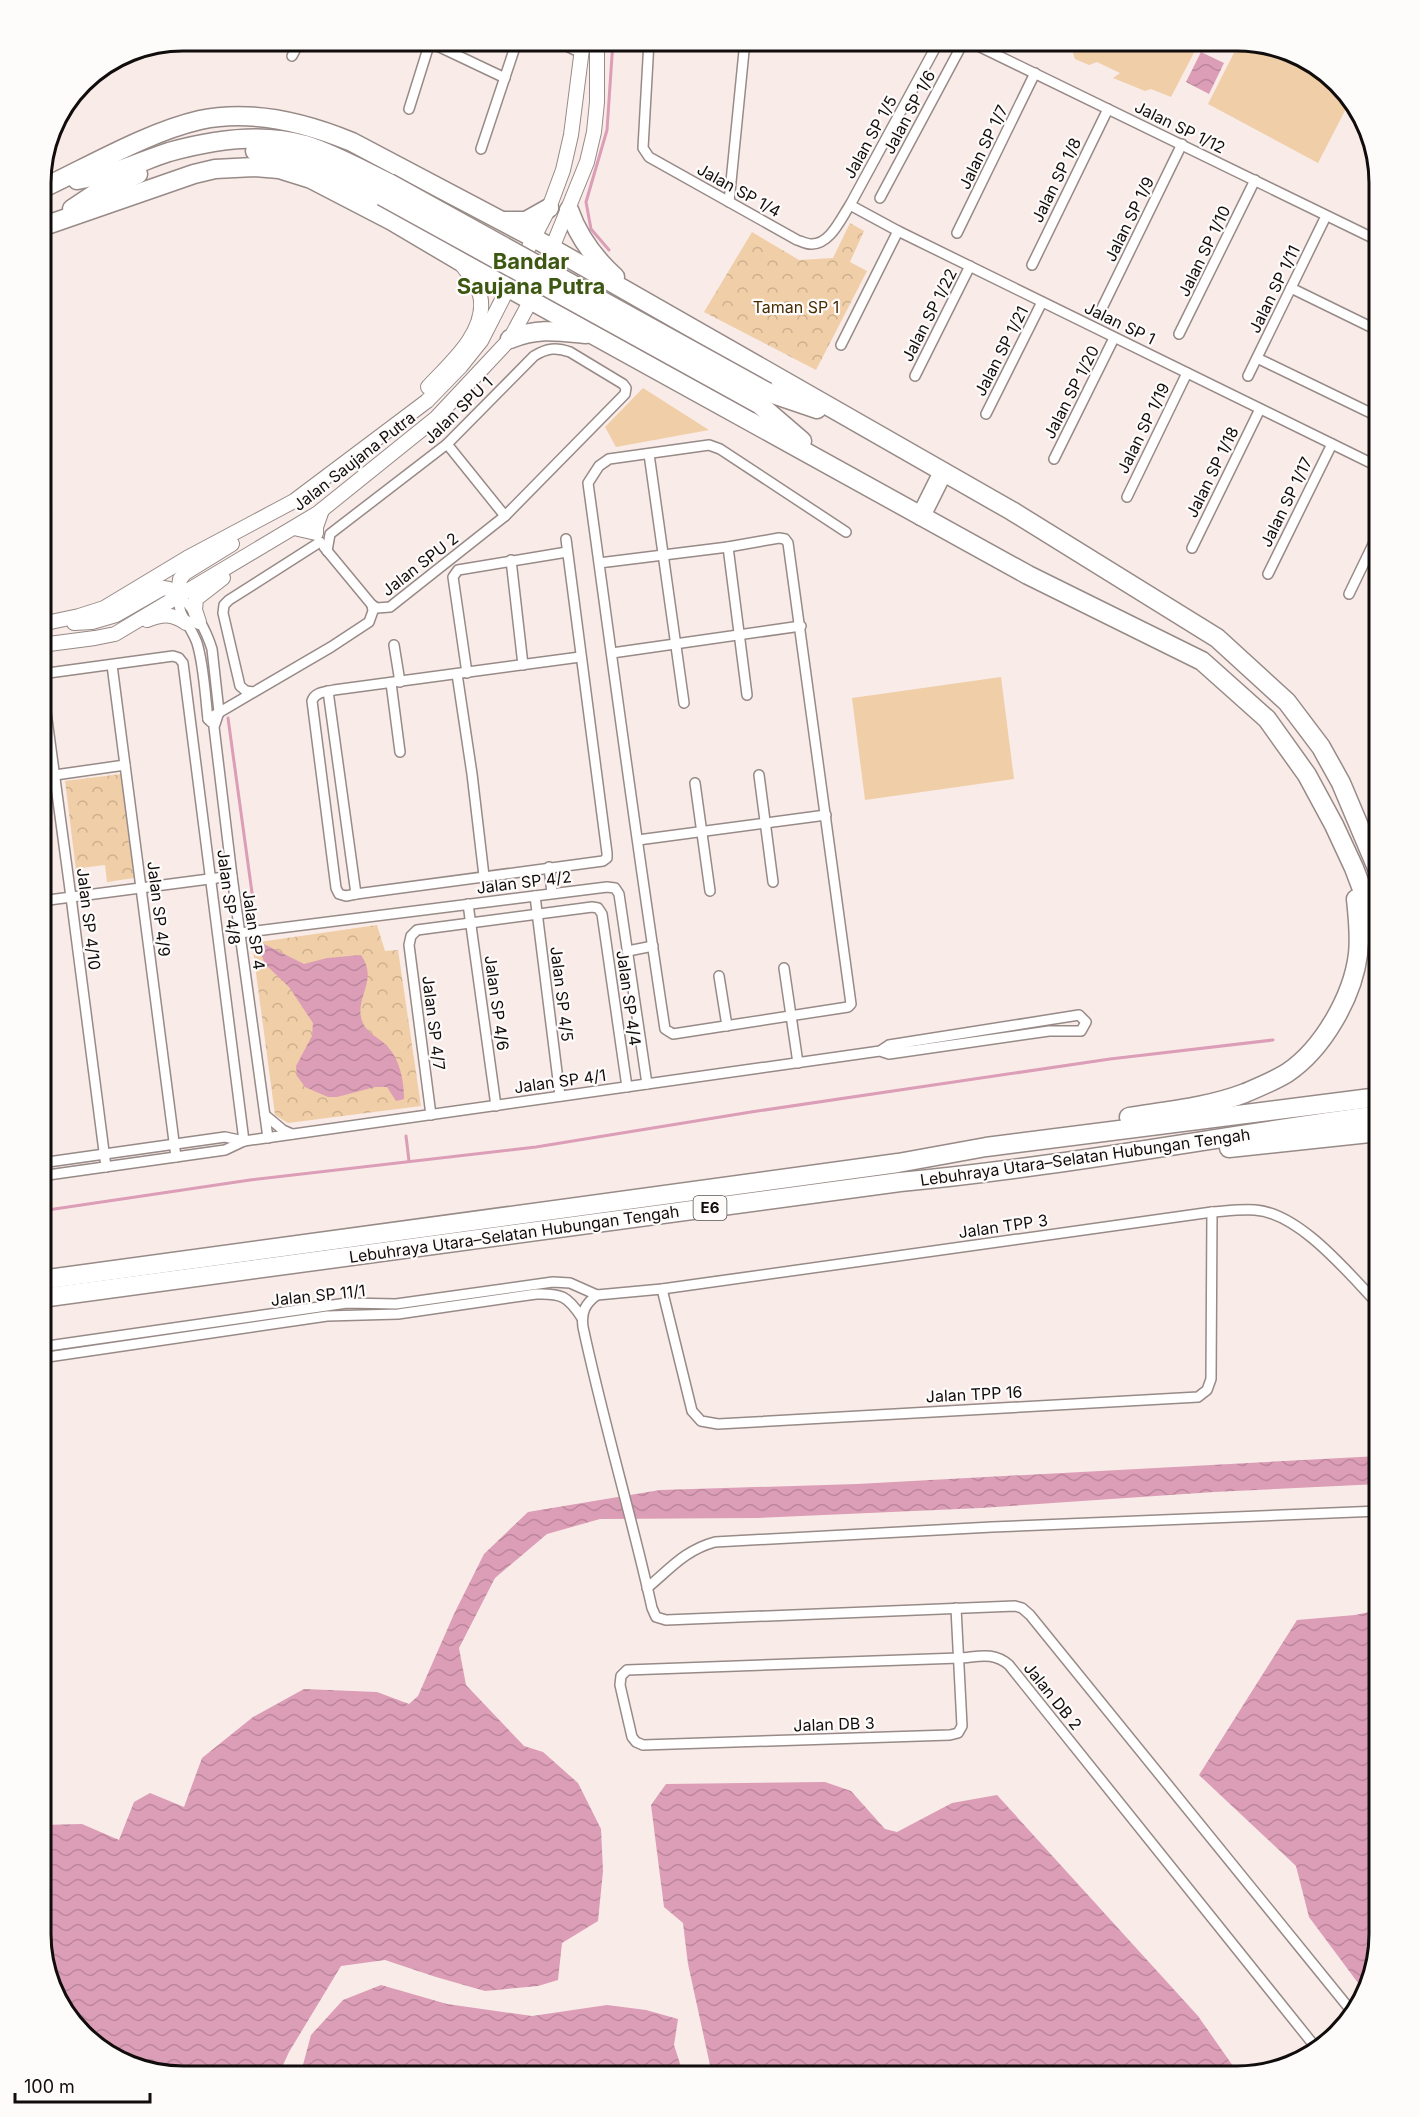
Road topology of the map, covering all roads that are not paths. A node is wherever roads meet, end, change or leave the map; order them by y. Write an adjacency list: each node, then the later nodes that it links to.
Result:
1 (294, 51): 12 (street)
2 (426, 51): 15 (street)
3 (450, 51): 14 (street)
4 (514, 51): 14 (street)
5 (581, 51): 26 (main road, Jalan Saujana Putra)
6 (597, 51): 27 (main road, Jalan Saujana Putra)
7 (649, 51): 24 (street, Jalan SP 1/4)
8 (743, 51): 24 (street)
9 (934, 51): 25 (street, Jalan SP 1/5)
10 (961, 51): 23 (street, Jalan SP 1/6)
11 (988, 51): 13 (street, Jalan SP 1/12)
12 (292, 56)
13 (1035, 73): 16 (street, Jalan SP 1/12); 33 (street, Jalan SP 1/7)
14 (505, 78): 18 (street)
15 (409, 109)
16 (1108, 109): 17 (street, Jalan SP 1/12); 39 (street, Jalan SP 1/8)
17 (1182, 144): 19 (street, Jalan SP 1/12); 46 (street, Jalan SP 1/9)
18 (482, 149)
19 (1255, 180): 28 (street, Jalan SP 1/12); 49 (street, Jalan SP 1/10)
20 (51, 184): 29 (highway)
21 (51, 187): 22 (highway)
22 (385, 189): 30 (highway); 58 (highway, bridge)
23 (880, 198)
24 (729, 202): 36 (street, Jalan SP 1/4)
25 (850, 205): 32 (street, Jalan SP 1); 36 (street, Jalan SP 1/5)
26 (549, 208): 29 (highway); 35 (main road, Jalan Saujana Putra)
27 (568, 210): 37 (main road, Jalan Saujana Putra); 43 (highway)
28 (1326, 216): 34 (street, Jalan SP 1/12); 42 (street, Jalan SP 1/11)
29 (500, 220): 35 (highway)
30 (51, 222)
31 (51, 224): 38 (highway)
32 (898, 231): 40 (street, Jalan SP 1); 52 (street)
33 (957, 233)
34 (1369, 236)
35 (534, 238): 37 (highway); 41 (main road, Jalan Saujana Putra)
36 (820, 242)
37 (553, 249): 43 (highway); 44 (main road, Jalan Saujana Putra)
38 (458, 260): 41 (highway); 62 (main road)
39 (1032, 265)
40 (970, 266): 45 (street, Jalan SP 1); 55 (street, Jalan SP 1/22)
41 (508, 287): 44 (highway); 62 (main road, Jalan Saujana Putra)
42 (1291, 288): 47 (street); 53 (street, Jalan SP 1/11)
43 (634, 295): 63 (highway)
44 (531, 300): 48 (highway); 51 (main road, Jalan Saujana Putra)
45 (1042, 302): 50 (street, Jalan SP 1); 61 (street, Jalan SP 1/21)
46 (1102, 308)
47 (1369, 326)
48 (593, 334): 51 (highway); 69 (highway)
49 (1179, 334)
50 (1114, 338): 54 (street, Jalan SP 1); 67 (street, Jalan SP 1/20)
51 (510, 339): 73 (main road, Jalan Saujana Putra)
52 (842, 345)
53 (1257, 358): 56 (street, Jalan SP 1/11); 60 (street)
54 (1187, 373): 59 (street, Jalan SP 1); 71 (street, Jalan SP 1/19)
55 (915, 376)
56 (1248, 376)
57 (626, 388): 64 (street, Jalan SPU 1); 74 (street, Jalan SPU 2)
58 (763, 398): 63 (highway); 69 (highway)
59 (1260, 409): 65 (street, Jalan SP 1); 81 (street, Jalan SP 1/18)
60 (1369, 412)
61 (986, 414)
62 (406, 417): 72 (main road, Jalan Saujana Putra)
63 (855, 422): 70 (highway)
64 (447, 444): 74 (street); 78 (street, Jalan SPU 1)
65 (1332, 444): 68 (street, Jalan SP 1); 87 (street, Jalan SP 1/17)
66 (649, 454): 77 (street); 84 (street); 86 (street)
67 (1054, 459)
68 (1369, 462)
69 (830, 466): 75 (highway)
70 (943, 472): 75 (highway); 123 (highway)
71 (1127, 497)
72 (294, 501): 89 (main road); 91 (main road, Jalan Saujana Putra)
73 (322, 510): 76 (main road, Jalan Saujana Putra); 78 (main road)
74 (506, 516): 90 (street, Jalan SPU 2)
75 (921, 516): 125 (highway)
76 (290, 530): 78 (main road); 89 (main road, Jalan Saujana Putra); 92 (main road)
77 (846, 532)
78 (320, 536): 90 (street); 108 (street, Jalan SPU 1)
79 (566, 539): 82 (street)
80 (728, 547): 84 (street); 94 (street); 96 (street)
81 (1192, 548)
82 (567, 552): 85 (street, Jalan SPU 2); 101 (street)
83 (1369, 554): 88 (street)
84 (663, 555): 86 (street); 98 (street)
85 (511, 560): 103 (street); 105 (street, Jalan SPU 2)
86 (599, 563): 100 (street)
87 (1268, 574)
88 (1349, 594)
89 (178, 595): 92 (street, Jalan SP 4); 93 (main road); 95 (main road, Jalan Saujana Putra)
90 (372, 605): 108 (street, Jalan SPU 2)
91 (51, 622)
92 (193, 622): 95 (main road); 111 (street, Jalan SP 4); 112 (street, Jalan SP 4)
93 (51, 623)
94 (801, 626): 96 (street); 119 (street)
95 (120, 630): 97 (main road, Jalan Saujana Putra)
96 (739, 635): 98 (street); 109 (street)
97 (51, 644)
98 (675, 644): 100 (street); 110 (street)
99 (394, 645): 106 (street)
100 (612, 653): 122 (street)
101 (580, 657): 103 (street); 124 (street)
102 (112, 665): 104 (street); 115 (street, Jalan SP 4/9); 128 (street, Jalan SP 4/8)
103 (523, 665): 105 (street)
104 (51, 673)
105 (462, 673): 106 (street); 127 (street)
106 (396, 682): 107 (street); 114 (street)
107 (328, 691): 133 (street); 133 (street)
108 (254, 692): 111 (street, Jalan SPU 2)
109 (747, 694)
110 (684, 703)
111 (219, 712): 112 (street, Jalan SP 4)
112 (211, 723): 126 (street, Jalan SP 4)
113 (51, 745): 116 (street, Jalan SP 4/10)
114 (400, 752)
115 (125, 765): 116 (street); 130 (street, Jalan SP 4/9)
116 (55, 774): 135 (street, Jalan SP 4/10)
117 (759, 775): 120 (street)
118 (695, 783): 121 (street)
119 (826, 815): 120 (street); 146 (street)
120 (766, 823): 121 (street); 129 (street)
121 (701, 831): 122 (street); 131 (street)
122 (638, 840): 142 (street)
123 (1369, 850)
124 (549, 867): 127 (street); 132 (street)
125 (1354, 868): 138 (highway); 163 (highway)
126 (232, 876): 128 (street); 141 (street, Jalan SP 4)
127 (484, 876): 133 (street)
128 (211, 878): 130 (street); 161 (street, Jalan SP 4/8)
129 (773, 882)
130 (141, 888): 135 (street); 162 (street, Jalan SP 4/9)
131 (710, 891)
132 (552, 893): 134 (street, Jalan SP 4/2); 143 (street, Jalan SP 4/2)
133 (356, 894)
134 (535, 896): 137 (street, Jalan SP 4/2); 139 (street, Jalan SP 4/5)
135 (72, 897): 136 (street); 164 (street, Jalan SP 4/10)
136 (51, 900)
137 (468, 904): 140 (street, Jalan SP 4/6); 141 (street, Jalan SP 4/2)
138 (1369, 912)
139 (537, 913): 140 (street); 151 (street, Jalan SP 4/4); 152 (street, Jalan SP 4/5)
140 (471, 922): 154 (street, Jalan SP 4/6); 156 (street, Jalan SP 4/7)
141 (240, 933): 155 (street, Jalan SP 4)
142 (652, 946): 143 (street); 147 (street)
143 (628, 951): 150 (street, Jalan SP 4/2)
144 (784, 968): 146 (street)
145 (719, 976): 147 (street)
146 (792, 1017): 147 (street); 149 (street)
147 (727, 1026)
148 (880, 1051): 148 (street, Jalan SP 4/1); 149 (street, Jalan SP 4/1)
149 (798, 1063): 150 (street, Jalan SP 4/1)
150 (647, 1084): 151 (street, Jalan SP 4/1)
151 (627, 1087): 152 (street, Jalan SP 4/1)
152 (560, 1096): 154 (street, Jalan SP 4/1)
153 (1369, 1098): 163 (highway, Lebuhraya Utara–Selatan Hubungan Tengah / E6)
154 (496, 1106): 156 (street, Jalan SP 4/1)
155 (265, 1115): 159 (street); 160 (street, Jalan SP 4)
156 (431, 1115): 159 (street, Jalan SP 4/1)
157 (1369, 1116): 168 (highway, Lebuhraya Utara–Selatan Hubungan Tengah / E6)
158 (1369, 1133): 168 (highway)
159 (292, 1134): 160 (street, Jalan SP 4/1)
160 (268, 1138): 161 (street, Jalan SP 4/1)
161 (244, 1141): 162 (street, Jalan SP 4/1); 165 (street, Jalan SP 4/1)
162 (175, 1145): 164 (street, Jalan SP 4/1); 165 (street, Jalan SP 4/9)
163 (986, 1148): 171 (highway, Lebuhraya Utara–Selatan Hubungan Tengah / E6)
164 (104, 1154): 166 (street, Jalan SP 4/1); 167 (street, Jalan SP 4/10)
165 (176, 1157): 167 (street, Jalan SP 4/1)
166 (51, 1162)
167 (106, 1167): 169 (street, Jalan SP 4/1)
168 (985, 1174): 175 (highway, Lebuhraya Utara–Selatan Hubungan Tengah / E6)
169 (51, 1175)
170 (1212, 1212): 172 (street, Jalan TPP 3); 172 (street, Jalan TPP 16); 173 (street, Jalan TPP 3)
171 (51, 1279)
172 (662, 1289): 174 (street, Jalan TPP 3)
173 (1369, 1294)
174 (597, 1295): 176 (street); 177 (street, Jalan SP 11/1)
175 (51, 1297)
176 (582, 1318): 178 (street, Jalan SP 11/1); 180 (street)
177 (51, 1346)
178 (51, 1357)
179 (1369, 1511): 180 (street)
180 (647, 1588): 181 (street)
181 (956, 1608): 182 (street); 184 (street)
182 (959, 1658): 183 (street, Jalan DB 3); 183 (street, Jalan DB 2); 185 (street, Jalan DB 2)
183 (636, 1742)
184 (1347, 2006)
185 (1312, 2042)

